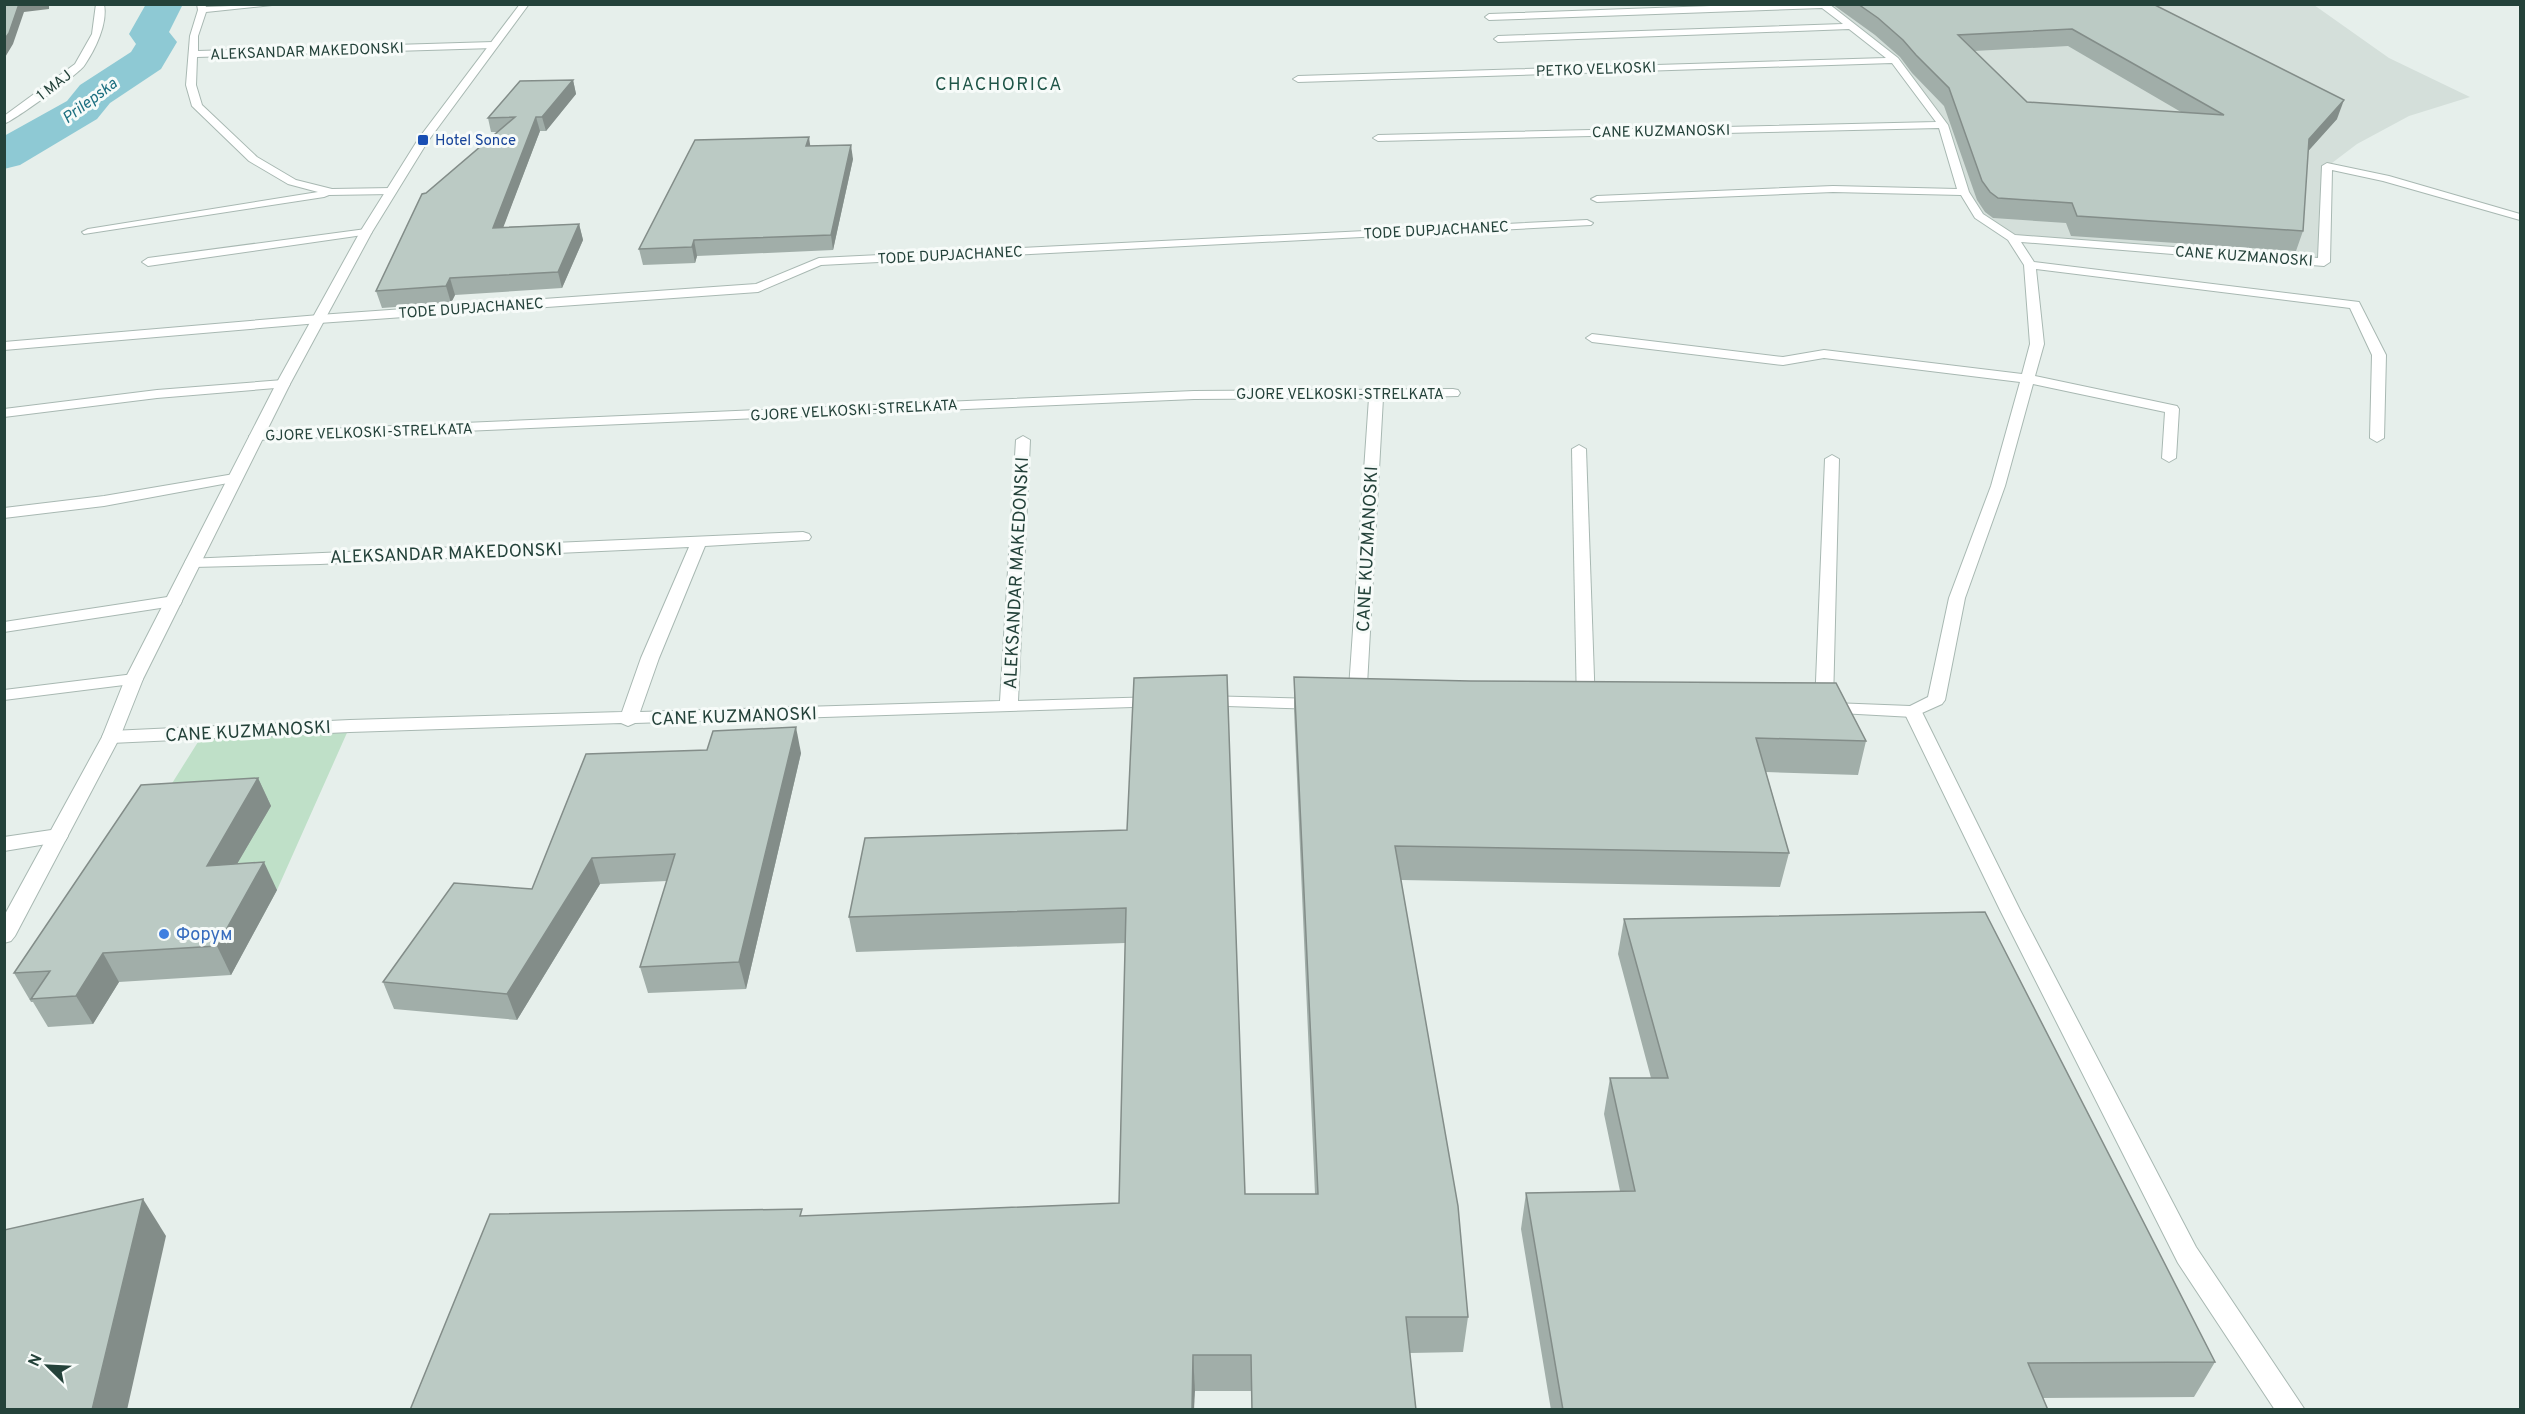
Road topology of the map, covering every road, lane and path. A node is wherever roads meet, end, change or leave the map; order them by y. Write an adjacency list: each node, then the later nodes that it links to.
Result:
1 (100, 4): 13 (street, 1 MAJ)
2 (277, 4): 5 (street)
3 (525, 4): 9 (street)
4 (1823, 5): 6 (street); 7 (street, CANE KUZMANOSKI)
5 (202, 7): 10 (street)
6 (1489, 17)
7 (1850, 26): 8 (street, PETKO VELKOSKI); 11 (street, CANE KUZMANOSKI)
8 (1498, 39)
9 (493, 45): 10 (street, ALEKSANDAR MAKEDONSKI); 16 (street)
10 (194, 54): 17 (street, ALEKSANDAR MAKEDONSKI)
11 (1895, 60): 12 (street, PETKO VELKOSKI); 14 (street, CANE KUZMANOSKI)
12 (1298, 79)
13 (4, 121)
14 (1943, 125): 15 (street, CANE KUZMANOSKI); 18 (street, CANE KUZMANOSKI)
15 (1378, 138)
16 (392, 191): 17 (street, ALEKSANDAR MAKEDONSKI); 23 (street)
17 (332, 192): 22 (street, ALEKSANDAR MAKEDONSKI)
18 (1964, 192): 19 (street); 24 (street, CANE KUZMANOSKI)
19 (1597, 199)
20 (2520, 218): 24 (street, CANE KUZMANOSKI)
21 (1587, 223): 27 (street, TODE DUPJACHANEC)
22 (88, 232)
23 (366, 232): 25 (street); 27 (street)
24 (2012, 238): 26 (street, CANE KUZMANOSKI)
25 (148, 262)
26 (2030, 265): 30 (street, CANE KUZMANOSKI); 36 (street, CANE KUZMANOSKI)
27 (319, 319): 29 (street); 31 (street)
28 (1592, 338): 30 (street)
29 (4, 346)
30 (2029, 379): 39 (street); 58 (street, CANE KUZMANOSKI)
31 (283, 384): 34 (street); 35 (street)
32 (1453, 393): 33 (street, GJORE VELKOSKI-STRELKATA)
33 (1376, 394): 35 (street, GJORE VELKOSKI-STRELKATA); 50 (street, CANE KUZMANOSKI)
34 (4, 413)
35 (256, 436): 41 (street)
36 (2377, 438)
37 (1023, 440): 52 (street, ALEKSANDAR MAKEDONSKI)
38 (1580, 449): 54 (street)
39 (2169, 458)
40 (1832, 459): 57 (street)
41 (234, 478): 42 (street); 45 (street)
42 (4, 513)
43 (803, 537): 44 (street, ALEKSANDAR MAKEDONSKI)
44 (699, 542): 45 (street, ALEKSANDAR MAKEDONSKI); 59 (street)
45 (193, 561): 46 (street)
46 (174, 601): 47 (street); 48 (street)
47 (4, 627)
48 (134, 679): 49 (street); 60 (street)
49 (4, 695)
50 (1357, 705): 51 (street, CANE KUZMANOSKI); 52 (street, CANE KUZMANOSKI)
51 (1379, 705)
52 (1009, 706): 59 (street, CANE KUZMANOSKI)
53 (1566, 708): 54 (street)
54 (1586, 708): 55 (street)
55 (1608, 708)
56 (1801, 708): 57 (street)
57 (1824, 708): 58 (street)
58 (1913, 712): 64 (street)
59 (628, 720): 60 (street, CANE KUZMANOSKI)
60 (111, 737): 61 (street)
61 (58, 836): 62 (street); 63 (street)
62 (4, 844)
63 (5, 933)
64 (2291, 1410)

